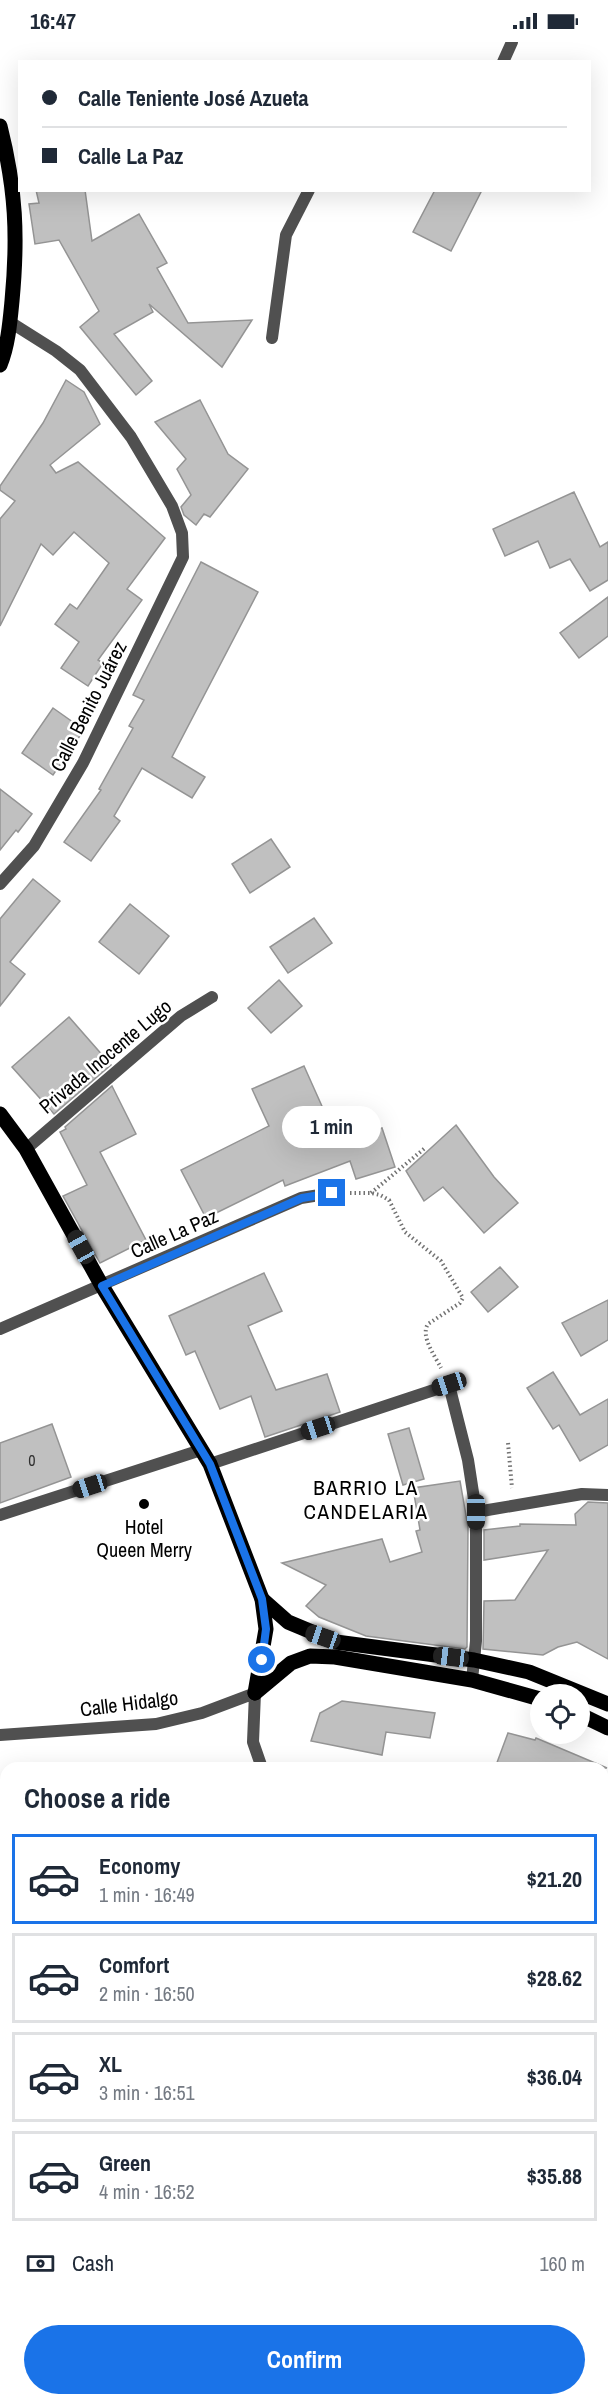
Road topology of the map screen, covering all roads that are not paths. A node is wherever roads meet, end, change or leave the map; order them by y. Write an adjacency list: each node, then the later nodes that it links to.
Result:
1 (512, 42): 2 (street)
2 (503, 60)
3 (0, 126): 4 (main road)
4 (14, 161): 6 (main road)
5 (308, 192): 7 (street)
6 (10, 322): 8 (main road); 9 (street, Calle Benito Juárez)
7 (272, 338)
8 (0, 365)
9 (0, 885)
10 (212, 997): 12 (street, Privada Inocente Lugo)
11 (0, 1114): 12 (main road)
12 (26, 1149): 14 (main road)
13 (332, 1193): 14 (street, Calle La Paz)
14 (102, 1286): 15 (street, Calle La Paz); 16 (main road)
15 (0, 1329)
16 (201, 1450): 17 (main road); 20 (street)
17 (210, 1464): 19 (street); 21 (main road)
18 (608, 1495): 19 (street)
19 (476, 1512): 23 (street)
20 (0, 1515)
21 (262, 1599): 22 (main road); 25 (main road)
22 (335, 1649): 23 (main road); 24 (main road); 25 (main road)
23 (474, 1660): 24 (street); 27 (main road)
24 (472, 1680): 26 (main road)
25 (255, 1693): 30 (street, Calle Hidalgo); 31 (street)
26 (530, 1697)
27 (608, 1704)
28 (590, 1719): 29 (main road)
29 (608, 1728)
30 (0, 1735)
31 (260, 1762)

